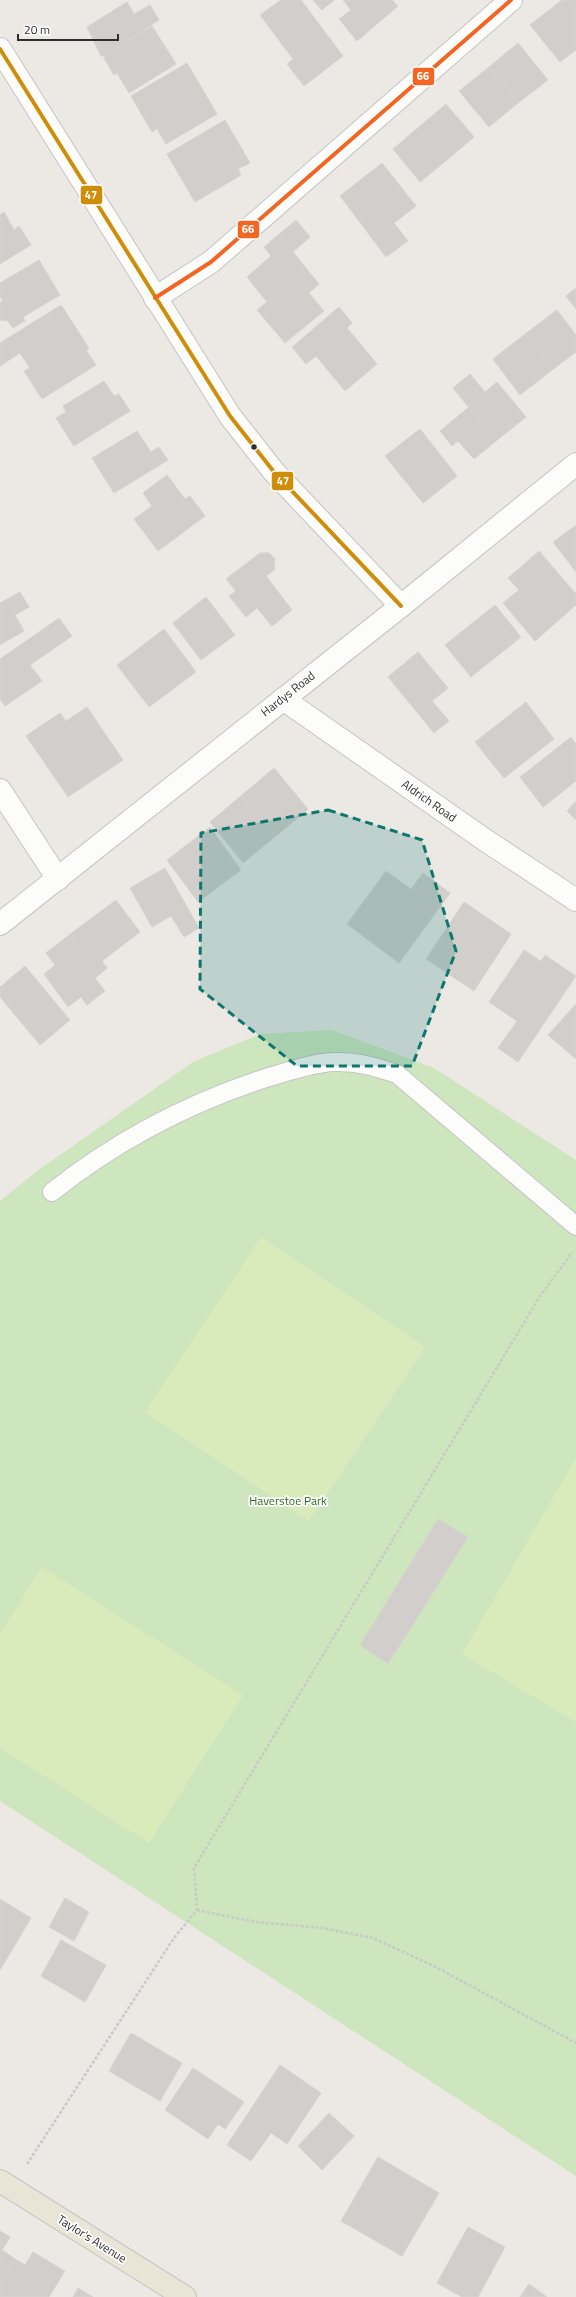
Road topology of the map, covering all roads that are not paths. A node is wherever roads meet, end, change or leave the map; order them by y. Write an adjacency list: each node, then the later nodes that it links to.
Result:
1 (511, 0): 3 (street)
2 (0, 49): 3 (street)
3 (155, 298): 5 (street)
4 (576, 464): 5 (street, Hardys Road)
5 (401, 606): 6 (street, Hardys Road)
6 (283, 698): 8 (street, Hardys Road); 9 (street, Aldrich Road)
7 (0, 790): 8 (street)
8 (58, 879): 10 (street, Hardys Road)
9 (576, 900)
10 (0, 924)
11 (52, 1192): 12 (lane)
12 (576, 1226)
13 (6, 2185): 14 (main road, Taylor's Avenue)
14 (185, 2297)

